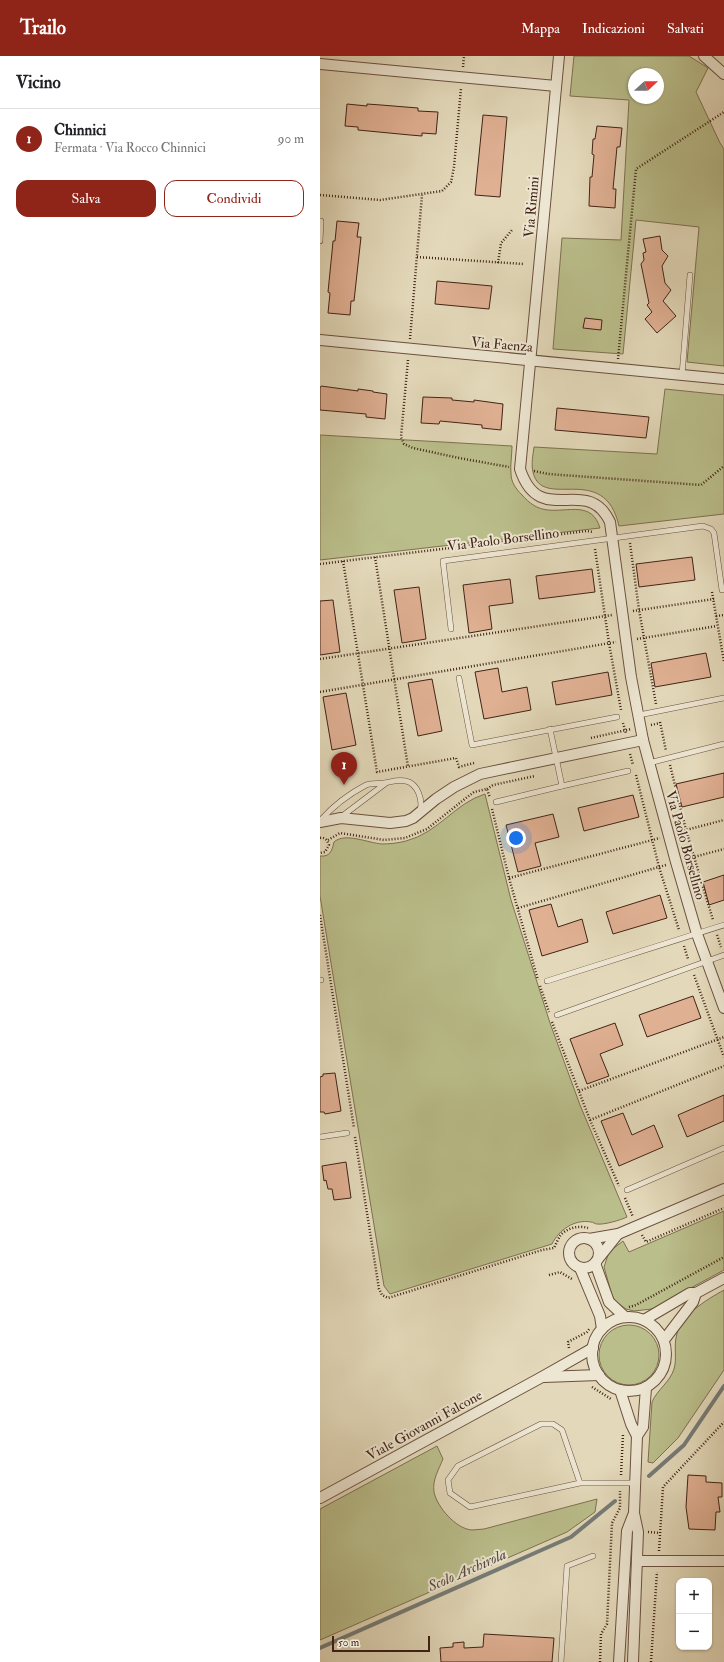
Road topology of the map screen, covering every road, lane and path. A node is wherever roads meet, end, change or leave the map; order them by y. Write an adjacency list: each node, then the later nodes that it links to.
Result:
1 (464, 56): 6 (path)
2 (559, 56): 7 (street, Via Rimini)
3 (704, 56): 5 (street)
4 (320, 64): 6 (street)
5 (724, 74)
6 (462, 78): 7 (street); 9 (path)
7 (556, 86): 20 (street, Via Rimini)
8 (724, 112): 21 (path)
9 (422, 195): 10 (path); 14 (path)
10 (320, 196)
11 (322, 220): 13 (lane)
12 (512, 230): 15 (path)
13 (320, 241)
14 (417, 257): 15 (path); 19 (path)
15 (498, 263): 16 (path)
16 (524, 264)
17 (690, 275): 22 (lane)
18 (320, 340): 19 (street, Via Faenza)
19 (409, 349): 20 (street, Via Faenza); 25 (path)
20 (530, 360): 21 (street, Via Faenza); 25 (street)
21 (617, 369): 22 (street, Via Faenza)
22 (682, 375): 23 (street, Via Faenza)
23 (724, 379)
24 (724, 466): 25 (path)
25 (520, 469): 26 (street, Via Paolo Borsellino)
26 (612, 539): 27 (lane, Via Paolo Borsellino); 31 (lane, Via Paolo Borsellino); 33 (street, Via Paolo Borsellino)
27 (594, 541): 28 (path); 35 (path); 38 (lane, Via Paolo Borsellino)
28 (375, 557): 29 (path); 41 (path)
29 (342, 561): 30 (path); 42 (path)
30 (320, 564)
31 (722, 590)
32 (714, 599): 33 (path)
33 (622, 613): 35 (path); 39 (street, Via Paolo Borsellino)
34 (724, 615): 36 (path)
35 (604, 616): 40 (path); 41 (path)
36 (716, 616)
37 (717, 626): 39 (path)
38 (451, 629)
39 (626, 641): 40 (path); 49 (street, Via Paolo Borsellino)
40 (609, 644): 45 (path); 54 (path)
41 (388, 648): 42 (path); 45 (path)
42 (358, 653): 43 (path); 46 (path)
43 (320, 659)
44 (459, 678): 53 (lane)
45 (394, 680): 46 (path); 62 (path)
46 (363, 685): 47 (path); 62 (path)
47 (320, 692)
48 (724, 698): 49 (lane)
49 (639, 715): 52 (street, Via Paolo Borsellino)
50 (617, 717): 53 (lane)
51 (660, 723): 52 (path)
52 (641, 727): 54 (path); 56 (street, Via Paolo Borsellino)
53 (550, 729): 59 (lane)
54 (625, 730): 55 (path); 57 (path)
55 (589, 738)
56 (643, 740): 57 (street); 61 (street, Via Paolo Borsellino)
57 (628, 743): 59 (street); 74 (path)
58 (724, 744): 61 (lane)
59 (555, 758): 65 (lane); 67 (street)
60 (478, 762): 62 (path)
61 (649, 763): 71 (street, Via Paolo Borsellino)
62 (408, 767)
63 (628, 771): 65 (lane)
64 (387, 783): 67 (lane); 68 (lane); 70 (lane)
65 (562, 786): 66 (lane)
66 (496, 802)
67 (419, 814): 68 (street)
68 (341, 818): 70 (street)
69 (724, 820): 71 (path)
70 (320, 821)
71 (669, 835): 74 (path); 77 (street, Via Paolo Borsellino)
72 (320, 838): 73 (path)
73 (328, 840): 76 (path); 79 (path)
74 (652, 840): 78 (path); 79 (path)
75 (724, 849): 77 (path)
76 (320, 853)
77 (676, 862): 78 (path); 83 (street, Via Paolo Borsellino)
78 (659, 867): 80 (path); 84 (path)
79 (509, 878): 80 (path)
80 (518, 908): 95 (path)
81 (320, 915): 107 (path)
82 (724, 925): 83 (lane)
83 (697, 934): 84 (lane); 86 (street, Via Paolo Borsellino)
84 (681, 939): 87 (path); 88 (lane)
85 (724, 955): 86 (lane)
86 (706, 962): 87 (lane); 89 (street, Via Paolo Borsellino)
87 (691, 967): 90 (lane); 92 (path)
88 (547, 980)
89 (724, 1008)
90 (557, 1015)
91 (724, 1037): 92 (path)
92 (718, 1039): 93 (path); 95 (path)
93 (724, 1056)
94 (724, 1066): 96 (path)
95 (579, 1092): 96 (path)
96 (590, 1120): 101 (path)
97 (347, 1133): 98 (lane)
98 (320, 1137)
99 (724, 1148): 102 (lane)
100 (724, 1188): 106 (street)
101 (621, 1189)
102 (627, 1190)
103 (624, 1196): 106 (path)
104 (724, 1208): 106 (path)
105 (627, 1220): 106 (path)
106 (635, 1221): 108 (street)
107 (591, 1234): 108 (street); 110 (street); 111 (street)
108 (618, 1234): 110 (street)
109 (724, 1257): 116 (path)
110 (596, 1261): 111 (street); 116 (street)
111 (580, 1268): 119 (street)
112 (549, 1275): 114 (path)
113 (724, 1278): 115 (street)
114 (574, 1280)
115 (696, 1293): 118 (street); 120 (street)
116 (608, 1300): 117 (street)
117 (625, 1317): 118 (street); 119 (street)
118 (644, 1320): 120 (street)
119 (602, 1329): 121 (street)
120 (664, 1340): 124 (street)
121 (593, 1348): 122 (street); 123 (street, Viale Giovanni Falcone)
122 (599, 1375): 123 (street, Viale Giovanni Falcone); 125 (street)
123 (542, 1377): 130 (street, Viale Giovanni Falcone)
124 (646, 1388): 125 (street); 127 (street)
125 (620, 1390): 127 (street)
126 (724, 1422): 134 (path)
127 (637, 1436): 129 (street)
128 (580, 1483): 128 (lane); 129 (lane)
129 (635, 1483): 131 (street)
130 (320, 1498)
131 (634, 1513): 133 (street); 137 (street)
132 (593, 1556): 136 (lane)
133 (637, 1561): 134 (street); 138 (street)
134 (658, 1561): 135 (street); 139 (path)
135 (724, 1561)
136 (561, 1662)
137 (619, 1662)
138 (633, 1662)
139 (651, 1662)

